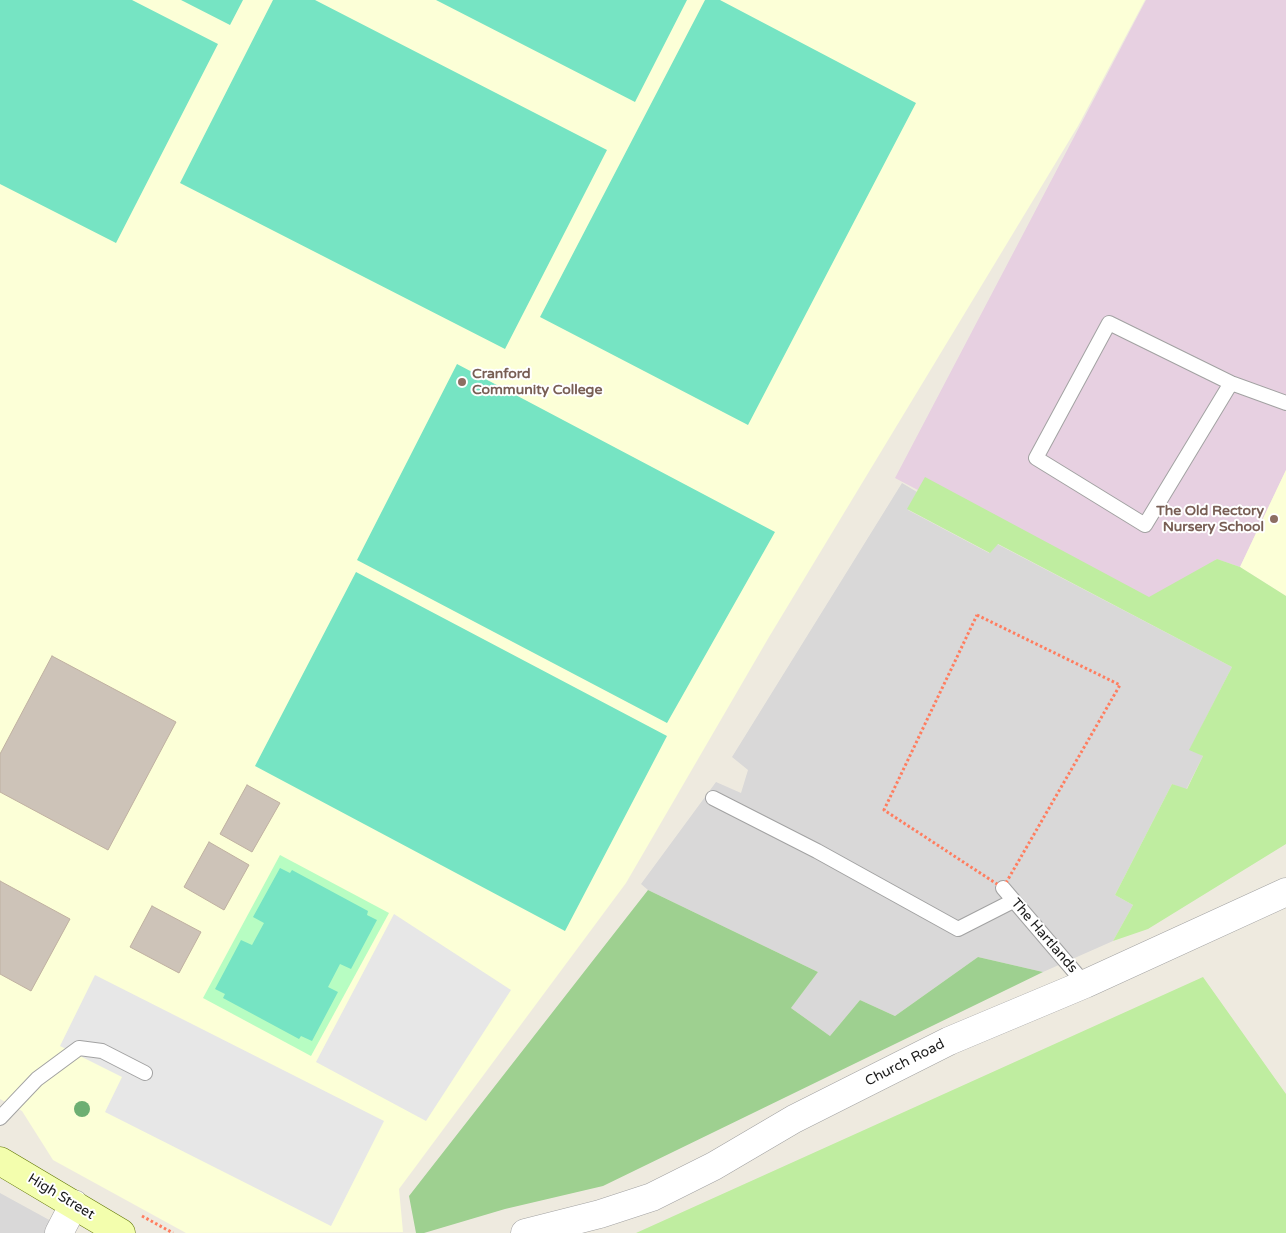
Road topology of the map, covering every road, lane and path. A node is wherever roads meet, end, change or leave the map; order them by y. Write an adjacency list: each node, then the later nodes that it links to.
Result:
1 (1231, 383): 1 (lane); 2 (lane)
2 (1286, 403)
3 (713, 798): 6 (lane)
4 (1003, 888): 4 (path); 6 (lane, The Hartlands)
5 (1286, 892): 7 (street, Church Road)
6 (1013, 900): 7 (lane, The Hartlands)
7 (1085, 984): 14 (street, Church Road)
8 (146, 1073): 9 (lane)
9 (0, 1118)
10 (0, 1161): 11 (street, High Street)
11 (74, 1204): 12 (street); 13 (street, High Street)
12 (59, 1233)
13 (121, 1233)
14 (525, 1233)

